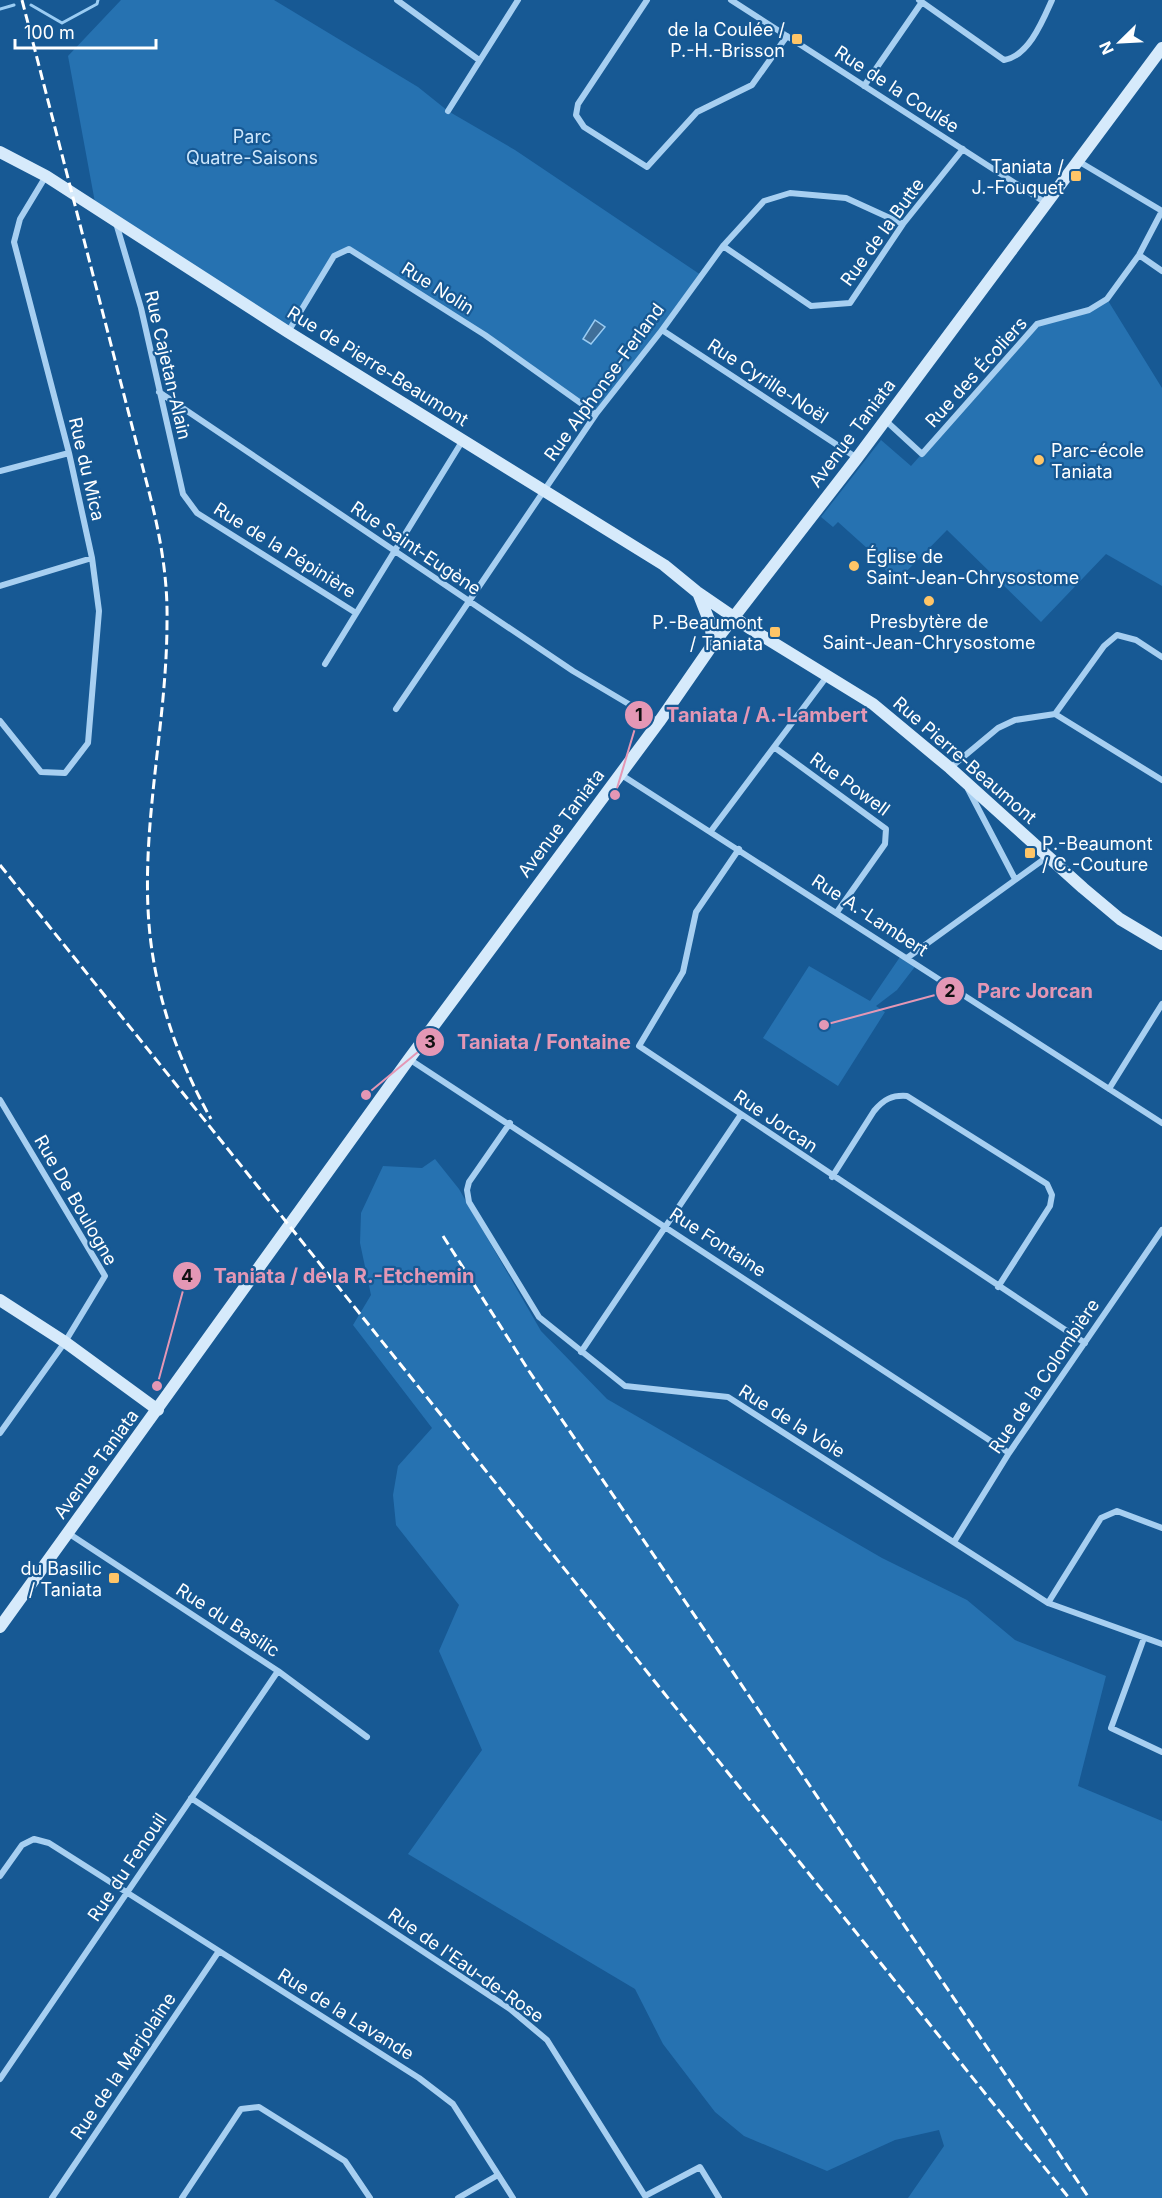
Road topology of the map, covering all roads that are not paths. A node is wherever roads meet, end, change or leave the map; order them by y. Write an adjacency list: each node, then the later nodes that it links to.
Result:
1 (398, 0): 9 (street)
2 (518, 0): 9 (street)
3 (647, 0): 7 (street)
4 (731, 0): 7 (street, Rue de la Coulée)
5 (1052, 0): 6 (street)
6 (921, 1): 10 (street)
7 (787, 36): 10 (street, Rue de la Coulée)
8 (1162, 48): 14 (main road, Avenue Taniata)
9 (479, 60): 11 (street)
10 (864, 86): 12 (street, Rue de la Coulée)
11 (448, 111)
12 (963, 149): 16 (street, Rue de la Coulée); 19 (street, Rue de la Butte)
13 (0, 153): 15 (main road, Rue de Pierre-Beaumont)
14 (1078, 160): 16 (main road, Avenue Taniata); 17 (street)
15 (46, 176): 18 (main road, Rue de Pierre-Beaumont); 29 (street, Rue du Mica)
16 (1047, 203): 27 (main road, Avenue Taniata)
17 (1162, 211): 21 (street, Rue des Écoliers)
18 (115, 220): 24 (main road, Rue de Pierre-Beaumont); 25 (street, Rue Cajetan-Alain)
19 (903, 224): 20 (street, Rue Alphonse-Ferland); 20 (street, Rue de la Butte)
20 (723, 246): 23 (street, Rue Alphonse-Ferland)
21 (1139, 255): 22 (street); 27 (street, Rue des Écoliers)
22 (1162, 271)
23 (662, 330): 26 (street, Rue Alphonse-Ferland); 30 (street, Rue Cyrille-Noël)
24 (288, 332): 26 (street, Rue Nolin); 28 (main road, Rue de Pierre-Beaumont)
25 (159, 392): 33 (street, Rue Cajetan-Alain); 34 (street, Rue Saint-Eugène)
26 (596, 414): 32 (street, Rue Alphonse-Ferland)
27 (885, 420): 30 (main road, Avenue Taniata)
28 (464, 440): 32 (main road, Rue de Pierre-Beaumont); 34 (street)
29 (69, 453): 31 (street); 35 (street, Rue du Mica)
30 (857, 458): 40 (main road, Avenue Taniata)
31 (0, 471)
32 (544, 490): 37 (main road, Rue de Pierre-Beaumont); 38 (street, Rue Alphonse-Ferland)
33 (197, 513): 39 (street, Rue de la Pépinière)
34 (394, 551): 38 (street, Rue Saint-Eugène); 39 (street)
35 (92, 558): 36 (street); 47 (street, Rue du Mica)
36 (0, 586)
37 (697, 592): 40 (main road, Rue de Pierre-Beaumont); 41 (main road)
38 (469, 602): 45 (street, Rue Alphonse-Ferland); 48 (street, Rue Saint-Eugène)
39 (357, 613): 43 (street)
40 (734, 616): 41 (main road, Avenue Taniata); 44 (main road, Rue Pierre-Beaumont)
41 (713, 644): 48 (main road, Avenue Taniata)
42 (1162, 657): 46 (street)
43 (325, 664)
44 (828, 675): 49 (street); 50 (main road, Rue Pierre-Beaumont)
45 (396, 709)
46 (1055, 714): 50 (street); 53 (street)
47 (0, 721)
48 (659, 722): 51 (main road, Avenue Taniata)
49 (774, 747): 54 (street); 58 (street, Rue Powell)
50 (950, 768): 52 (main road, Rue Pierre-Beaumont)
51 (620, 774): 54 (street, Rue A.-Lambert); 62 (main road, Avenue Taniata)
52 (963, 780): 56 (main road, Rue Pierre-Beaumont); 57 (street)
53 (1162, 780)
54 (711, 831): 55 (street, Rue A.-Lambert)
55 (739, 849): 58 (street, Rue A.-Lambert); 65 (street, Rue Jorcan)
56 (1047, 857): 57 (street); 59 (main road, Rue Pierre-Beaumont)
57 (1016, 879): 60 (street)
58 (837, 912): 60 (street, Rue A.-Lambert)
59 (1162, 944)
60 (907, 958): 63 (street, Rue A.-Lambert)
61 (1162, 1004): 63 (street)
62 (409, 1059): 66 (street, Rue Fontaine); 76 (main road, Avenue Taniata)
63 (1109, 1089): 67 (street, Rue A.-Lambert)
64 (1, 1103): 73 (street, Rue De Boulogne)
65 (740, 1116): 68 (street, Rue Jorcan); 69 (street)
66 (510, 1123): 69 (street, Rue Fontaine); 75 (street, Rue de la Voie)
67 (1162, 1123)
68 (832, 1177): 71 (street, Rue Jorcan); 71 (street)
69 (666, 1226): 75 (street); 78 (street, Rue Fontaine)
70 (1162, 1230): 74 (street, Rue de la Colombière)
71 (998, 1287): 74 (street, Rue Jorcan)
72 (0, 1300): 73 (main road)
73 (65, 1342): 76 (main road); 77 (street, Rue De Boulogne)
74 (1085, 1343): 78 (street, Rue de la Colombière)
75 (580, 1352): 81 (street, Rue de la Voie)
76 (158, 1410): 80 (main road, Avenue Taniata)
77 (0, 1433)
78 (1009, 1453): 81 (street, Rue de la Colombière)
79 (1162, 1528): 82 (street)
80 (68, 1533): 83 (main road, Avenue Taniata); 86 (street, Rue du Basilic)
81 (954, 1542): 82 (street, Rue de la Voie)
82 (1048, 1603): 84 (street, Rue de la Voie)
83 (0, 1627)
84 (1144, 1638): 85 (street, Rue de la Voie); 88 (street)
85 (1162, 1644)
86 (278, 1671): 87 (street, Rue du Basilic); 89 (street, Rue du Fenouil)
87 (367, 1737)
88 (1162, 1752)
89 (191, 1798): 91 (street, Rue du Fenouil); 100 (street, Rue de l'Eau-de-Rose)
90 (0, 1876): 91 (street, Rue de la Lavande)
91 (127, 1893): 92 (street, Rue de la Lavande); 93 (street, Rue du Fenouil)
92 (219, 1951): 94 (street, Rue de la Lavande); 95 (street, Rue de la Marjolaine)
93 (0, 2079)
94 (498, 2175): 98 (street); 99 (street, Rue de la Lavande)
95 (52, 2198)
96 (182, 2198): 97 (street)
97 (370, 2198)
98 (458, 2198)
99 (513, 2198)
100 (719, 2198)

